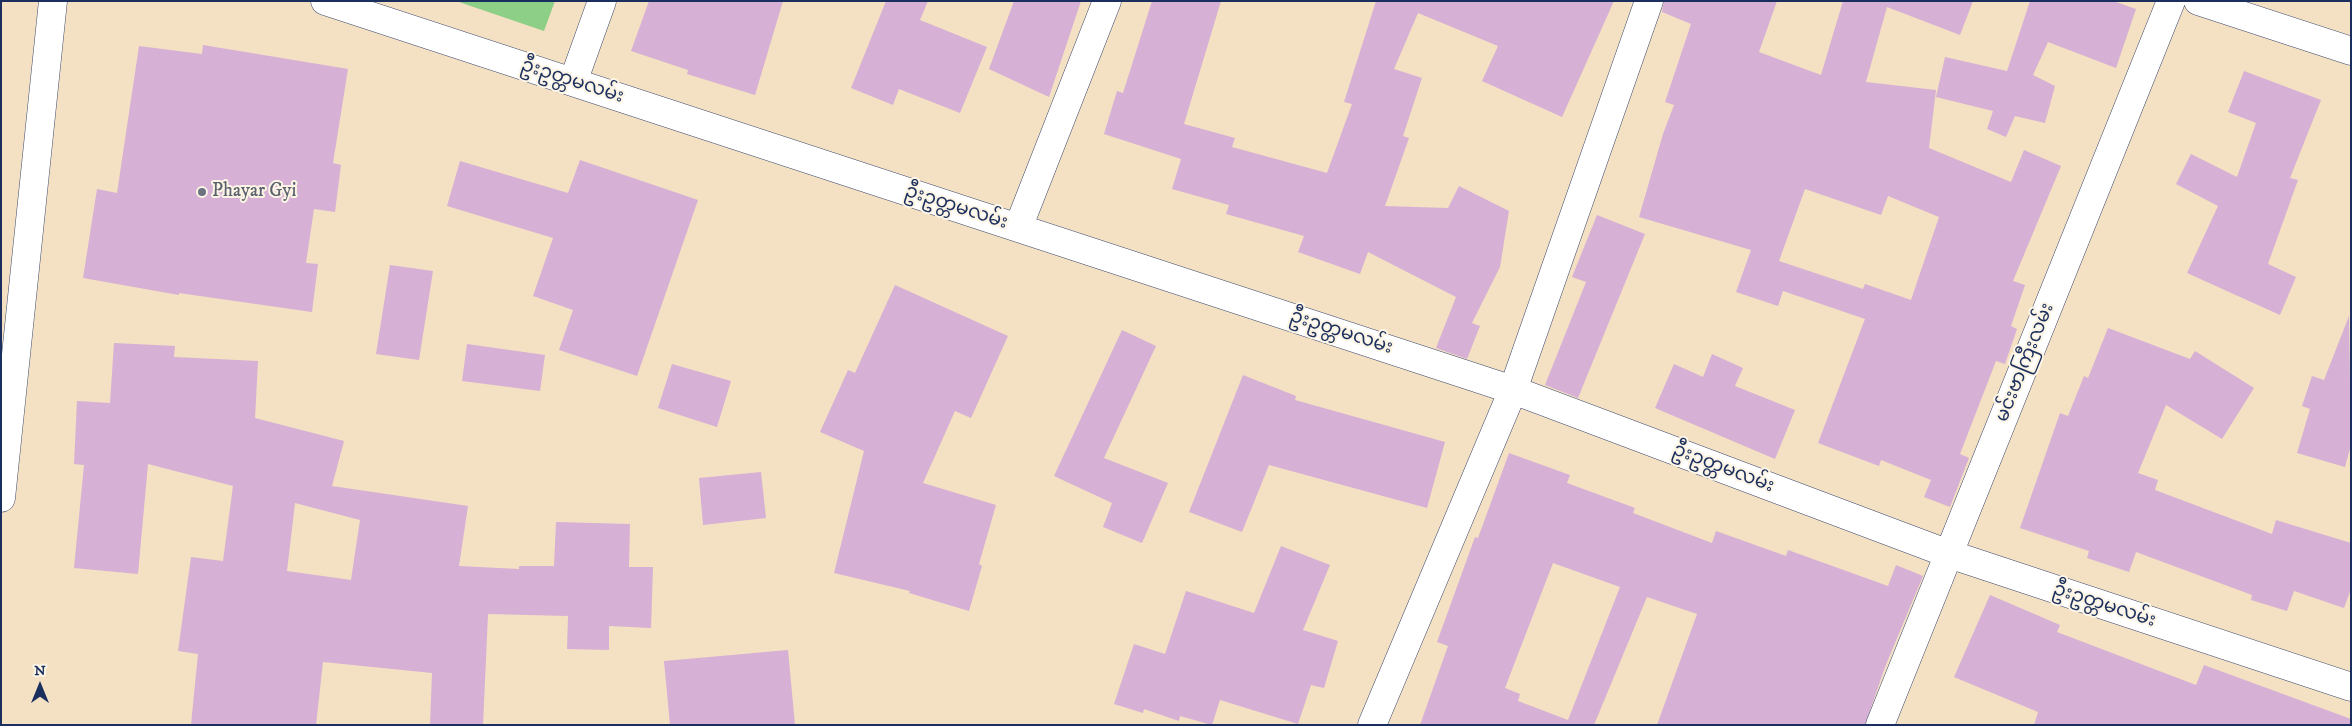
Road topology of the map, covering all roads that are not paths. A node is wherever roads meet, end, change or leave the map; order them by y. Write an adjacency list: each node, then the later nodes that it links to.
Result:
1 (52, 1): 12 (street)
2 (325, 1): 9 (street, ဦးဥတ္တမလမ်း)
3 (602, 1): 9 (street)
4 (1108, 1): 10 (street)
5 (1649, 1): 11 (street)
6 (2171, 1): 13 (street, မင်းဗာကြီးလမ်း)
7 (2198, 1): 8 (street)
8 (2351, 51)
9 (573, 82): 10 (street, ဦးဥတ္တမလမ်း)
10 (1018, 228): 11 (street, ဦးဥတ္တမလမ်း)
11 (1513, 390): 13 (street, ဦးဥတ္တမလမ်း); 15 (street)
12 (1, 498)
13 (1949, 554): 14 (street, ဦးဥတ္တမလမ်း); 16 (street, မင်းဗာကြီးလမ်း)
14 (2351, 687)
15 (1372, 725)
16 (1880, 725)

